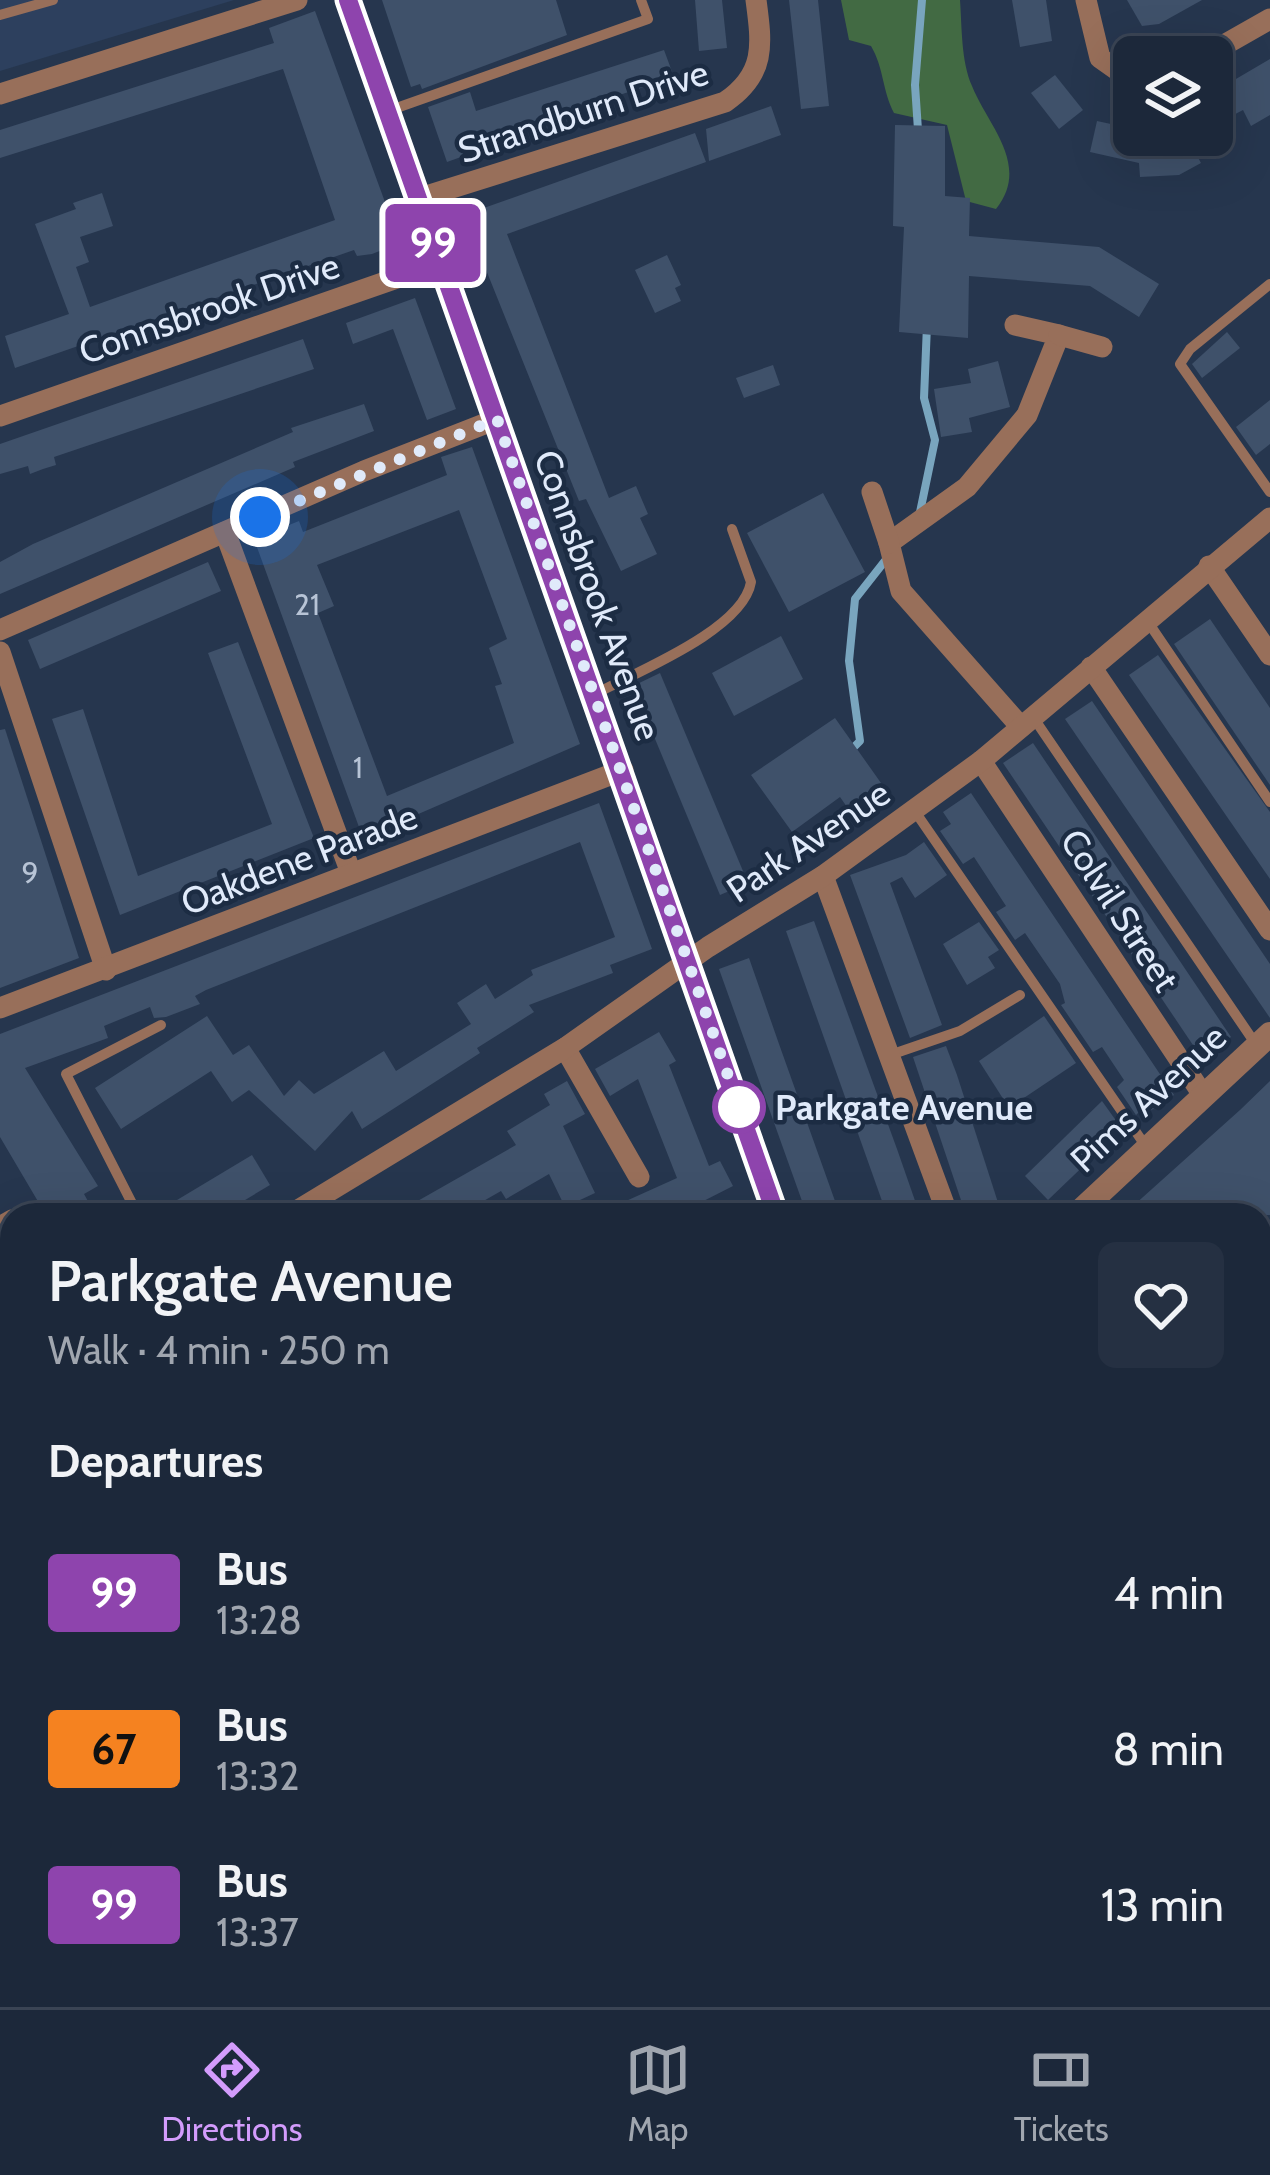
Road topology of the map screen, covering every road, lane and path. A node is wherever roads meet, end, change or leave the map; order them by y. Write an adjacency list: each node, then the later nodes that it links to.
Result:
1 (53, 0): 7 (lane)
2 (297, 0): 11 (street)
3 (348, 0): 12 (street, Connsbrook Avenue)
4 (641, 0): 12 (lane)
5 (756, 0): 13 (street, Strandburn Drive)
6 (1086, 0): 10 (street)
7 (0, 14)
8 (1270, 19): 9 (street)
9 (1233, 40)
10 (1113, 67)
11 (0, 94)
12 (388, 111): 13 (street, Connsbrook Avenue)
13 (420, 199): 14 (street, Connsbrook Avenue)
14 (440, 263): 19 (street, Connsbrook Drive); 20 (street, Connsbrook Avenue)
15 (1270, 284): 22 (lane)
16 (1016, 325): 17 (street)
17 (1059, 335): 18 (street); 26 (street)
18 (1102, 347)
19 (0, 416)
20 (497, 419): 25 (street); 33 (street, Connsbrook Avenue)
21 (872, 492): 26 (street)
22 (1270, 492)
23 (1270, 518): 27 (street, Park Avenue)
24 (732, 529): 33 (lane)
25 (225, 532): 29 (street); 39 (street)
26 (889, 543): 34 (street)
27 (1209, 566): 28 (street, Park Avenue); 31 (street)
28 (1146, 620): 32 (street, Park Avenue); 37 (lane)
29 (0, 630)
30 (0, 652): 43 (street)
31 (1270, 655)
32 (1090, 667): 34 (street, Park Avenue); 41 (street)
33 (596, 694): 36 (street, Connsbrook Avenue)
34 (1027, 722): 35 (street, Park Avenue); 47 (lane)
35 (981, 760): 38 (street, Park Avenue); 50 (street, Colvil Street)
36 (622, 770): 39 (street, Oakdene Parade); 42 (street, Connsbrook Avenue)
37 (1270, 802)
38 (914, 810): 40 (street, Park Avenue); 51 (lane)
39 (351, 873): 43 (street, Oakdene Parade)
40 (823, 876): 42 (street, Park Avenue); 49 (street)
41 (1270, 930)
42 (687, 962): 48 (street, Park Avenue); 55 (street, Connsbrook Avenue)
43 (106, 970): 45 (street, Oakdene Parade)
44 (1020, 995): 49 (lane)
45 (0, 1008)
46 (161, 1025): 53 (lane)
47 (1263, 1040): 50 (street, Pims Avenue)
48 (566, 1048): 52 (street); 54 (street, Park Avenue)
49 (890, 1055): 56 (street)
50 (1203, 1095): 51 (street, Pims Avenue)
51 (1147, 1148): 57 (street, Pims Avenue)
52 (639, 1177)
53 (132, 1203)
54 (310, 1203)
55 (772, 1203)
56 (944, 1203)
57 (1089, 1203)

